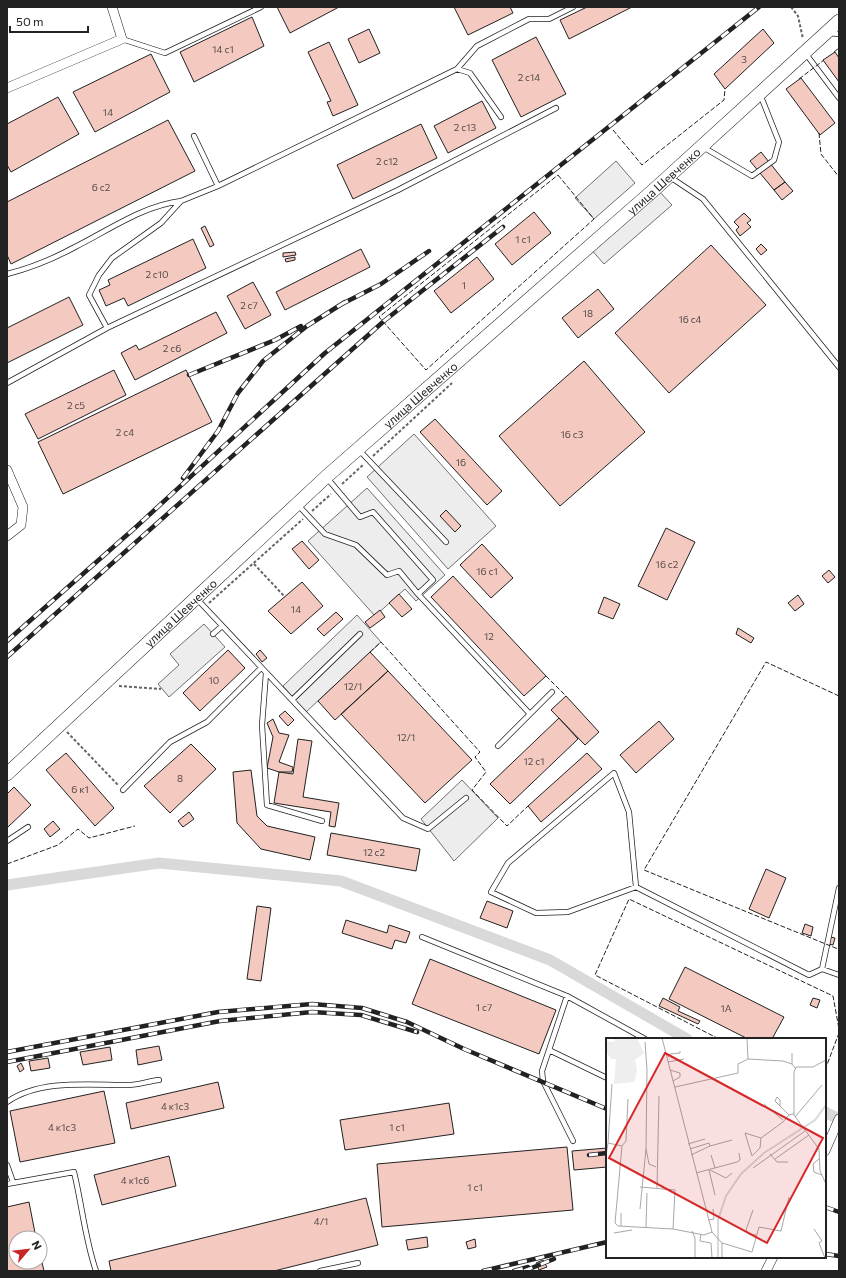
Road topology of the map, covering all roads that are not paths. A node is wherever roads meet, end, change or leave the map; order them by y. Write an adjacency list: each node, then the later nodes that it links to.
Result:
1 (112, 7): 6 (street)
2 (261, 7): 6 (lane)
3 (573, 7): 8 (lane)
4 (839, 21): 5 (street, улица Шевченко)
5 (833, 33): 7 (street, улица Шевченко)
6 (122, 39): 9 (street)
7 (805, 52): 10 (street, улица Шевченко); 11 (lane)
8 (457, 69): 13 (lane); 17 (lane)
9 (7, 88)
10 (760, 94): 15 (street, улица Шевченко); 15 (lane)
11 (839, 98)
12 (556, 108): 20 (lane)
13 (502, 116)
14 (194, 136): 17 (lane)
15 (702, 146): 16 (street, улица Шевченко)
16 (668, 176): 21 (lane); 23 (street, улица Шевченко)
17 (218, 186): 18 (lane)
18 (181, 201): 19 (lane); 20 (lane)
19 (7, 274)
20 (107, 328): 22 (lane)
21 (839, 367)
22 (7, 383)
23 (358, 449): 25 (street, улица Шевченко); 28 (lane)
24 (7, 470): 27 (street)
25 (326, 477): 26 (street, улица Шевченко); 29 (lane)
26 (298, 504): 29 (lane); 30 (street, улица Шевченко)
27 (7, 536)
28 (446, 542)
29 (418, 594): 38 (lane)
30 (200, 603): 31 (lane); 40 (street, улица Шевченко)
31 (222, 626): 32 (lane); 34 (lane)
32 (213, 634)
33 (360, 634): 37 (lane)
34 (262, 668): 35 (lane); 41 (lane)
35 (266, 673): 37 (lane); 43 (lane)
36 (552, 692): 38 (lane)
37 (292, 700): 42 (lane)
38 (530, 714): 39 (lane)
39 (498, 746)
40 (7, 774)
41 (123, 790)
42 (466, 798)
43 (322, 821)
44 (28, 827): 45 (lane)
45 (7, 841)
46 (636, 886): 46 (lane); 49 (lane)
47 (839, 888): 49 (lane)
48 (422, 937): 51 (lane)
49 (822, 970): 50 (lane)
50 (839, 975)
51 (567, 996): 52 (lane); 53 (lane)
52 (643, 1038)
53 (549, 1050): 54 (lane); 59 (lane)
54 (606, 1078)
55 (159, 1080): 56 (lane)
56 (7, 1102)
57 (839, 1119): 58 (street)
58 (827, 1139)
59 (573, 1141)
60 (7, 1165): 61 (lane)
61 (14, 1182): 62 (lane); 65 (lane)
62 (7, 1184)
63 (772, 1258): 67 (street)
64 (358, 1263): 66 (lane)
65 (96, 1271)
66 (320, 1271)
67 (766, 1271)

